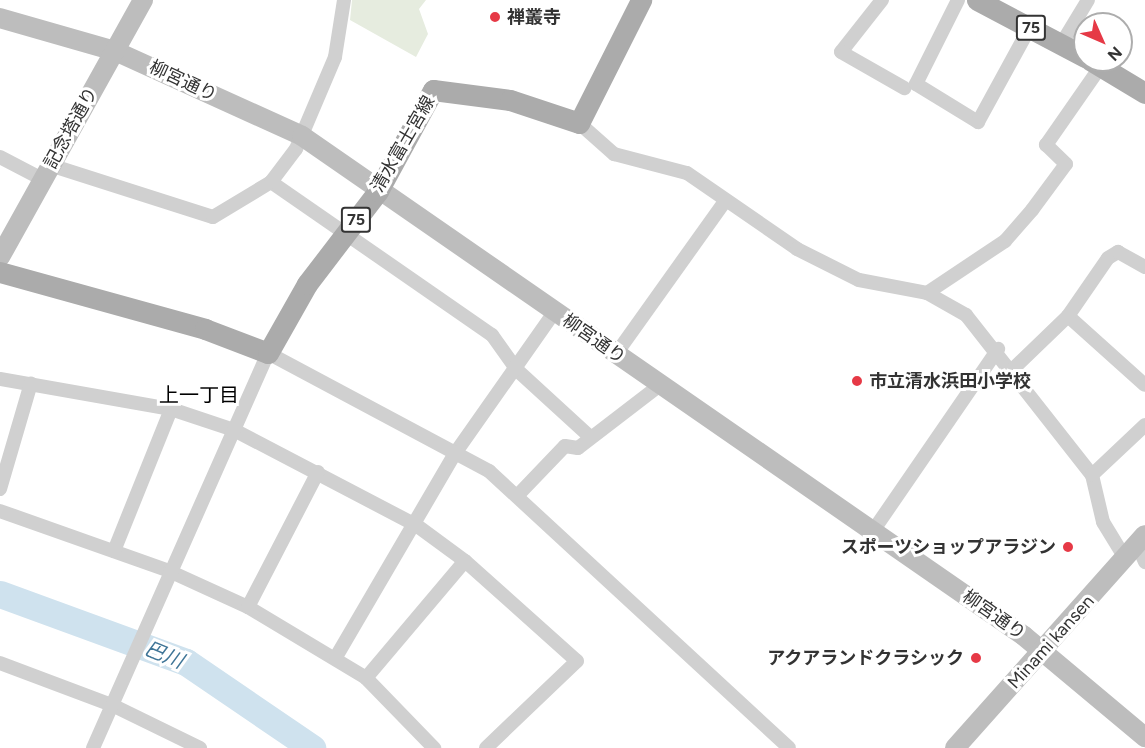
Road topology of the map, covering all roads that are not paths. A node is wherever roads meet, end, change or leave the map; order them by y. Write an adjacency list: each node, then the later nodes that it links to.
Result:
1 (143, 0): 12 (street, 記念塔通り)
2 (344, 0): 18 (street)
3 (641, 0): 17 (main road)
4 (882, 0): 15 (street)
5 (958, 0): 9 (street)
6 (977, 0): 9 (main road, 75)
7 (1088, 0): 10 (street)
8 (0, 18): 12 (street, 柳宮通り)
9 (1030, 27): 10 (main road, 75)
10 (1062, 43): 11 (main road, 75)
11 (1073, 50)
12 (115, 51): 18 (street, 柳宮通り); 20 (street, 記念塔通り)
13 (1086, 72): 28 (street)
14 (1110, 72): 16 (main road, 75)
15 (904, 88)
16 (1145, 93)
17 (579, 123): 22 (main road, 清水富士宮線 / 75); 23 (street)
18 (302, 136): 21 (street); 22 (street, 柳宮通り)
19 (0, 158): 20 (street)
20 (46, 172): 21 (street); 25 (street, 記念塔通り)
21 (271, 182): 24 (street)
22 (378, 191): 24 (main road, 清水富士宮線 / 75); 29 (street, 柳宮通り)
23 (725, 201): 28 (street); 33 (street)
24 (346, 232): 32 (main road, 清水富士宮線 / 75); 35 (street)
25 (0, 257)
26 (1145, 267): 30 (street)
27 (0, 272): 32 (main road)
28 (927, 293): 31 (street)
29 (555, 311): 33 (street, 柳宮通り); 35 (street)
30 (1068, 316): 34 (street); 39 (street)
31 (998, 348): 34 (street); 51 (street)
32 (268, 353): 42 (street); 44 (street)
33 (616, 354): 38 (street, 柳宮通り)
34 (1013, 369): 46 (street)
35 (517, 370): 43 (street); 44 (street)
36 (0, 379): 37 (street)
37 (31, 383): 40 (street); 47 (street)
38 (660, 385): 43 (street); 51 (street, 柳宮通り)
39 (1145, 385)
40 (171, 409): 42 (street); 53 (street)
41 (1145, 425): 46 (street)
42 (234, 430): 45 (street); 56 (street)
43 (589, 436): 48 (street)
44 (456, 452): 48 (street); 50 (street)
45 (318, 472): 50 (street); 57 (street)
46 (1092, 475): 52 (street)
47 (0, 489)
48 (517, 496): 70 (street)
49 (0, 511): 53 (street)
50 (416, 525): 54 (street); 59 (street)
51 (873, 531): 58 (street, 柳宮通り)
52 (1136, 545): 55 (street); 58 (street, Minami kansen)
53 (114, 551): 56 (street)
54 (465, 561): 61 (street); 64 (street)
55 (1145, 562)
56 (168, 575): 57 (street); 62 (street)
57 (248, 607): 59 (street)
58 (1044, 651): 63 (street, 柳宮通り); 71 (street, Minami kansen)
59 (336, 657): 61 (street)
60 (0, 663): 62 (street)
61 (366, 678): 67 (street)
62 (113, 701): 65 (street); 66 (street)
63 (1145, 737)
64 (497, 738): 68 (street); 69 (street)
65 (93, 748)
66 (200, 748)
67 (434, 748)
68 (486, 748)
69 (508, 748)
70 (789, 748)
71 (955, 748)

